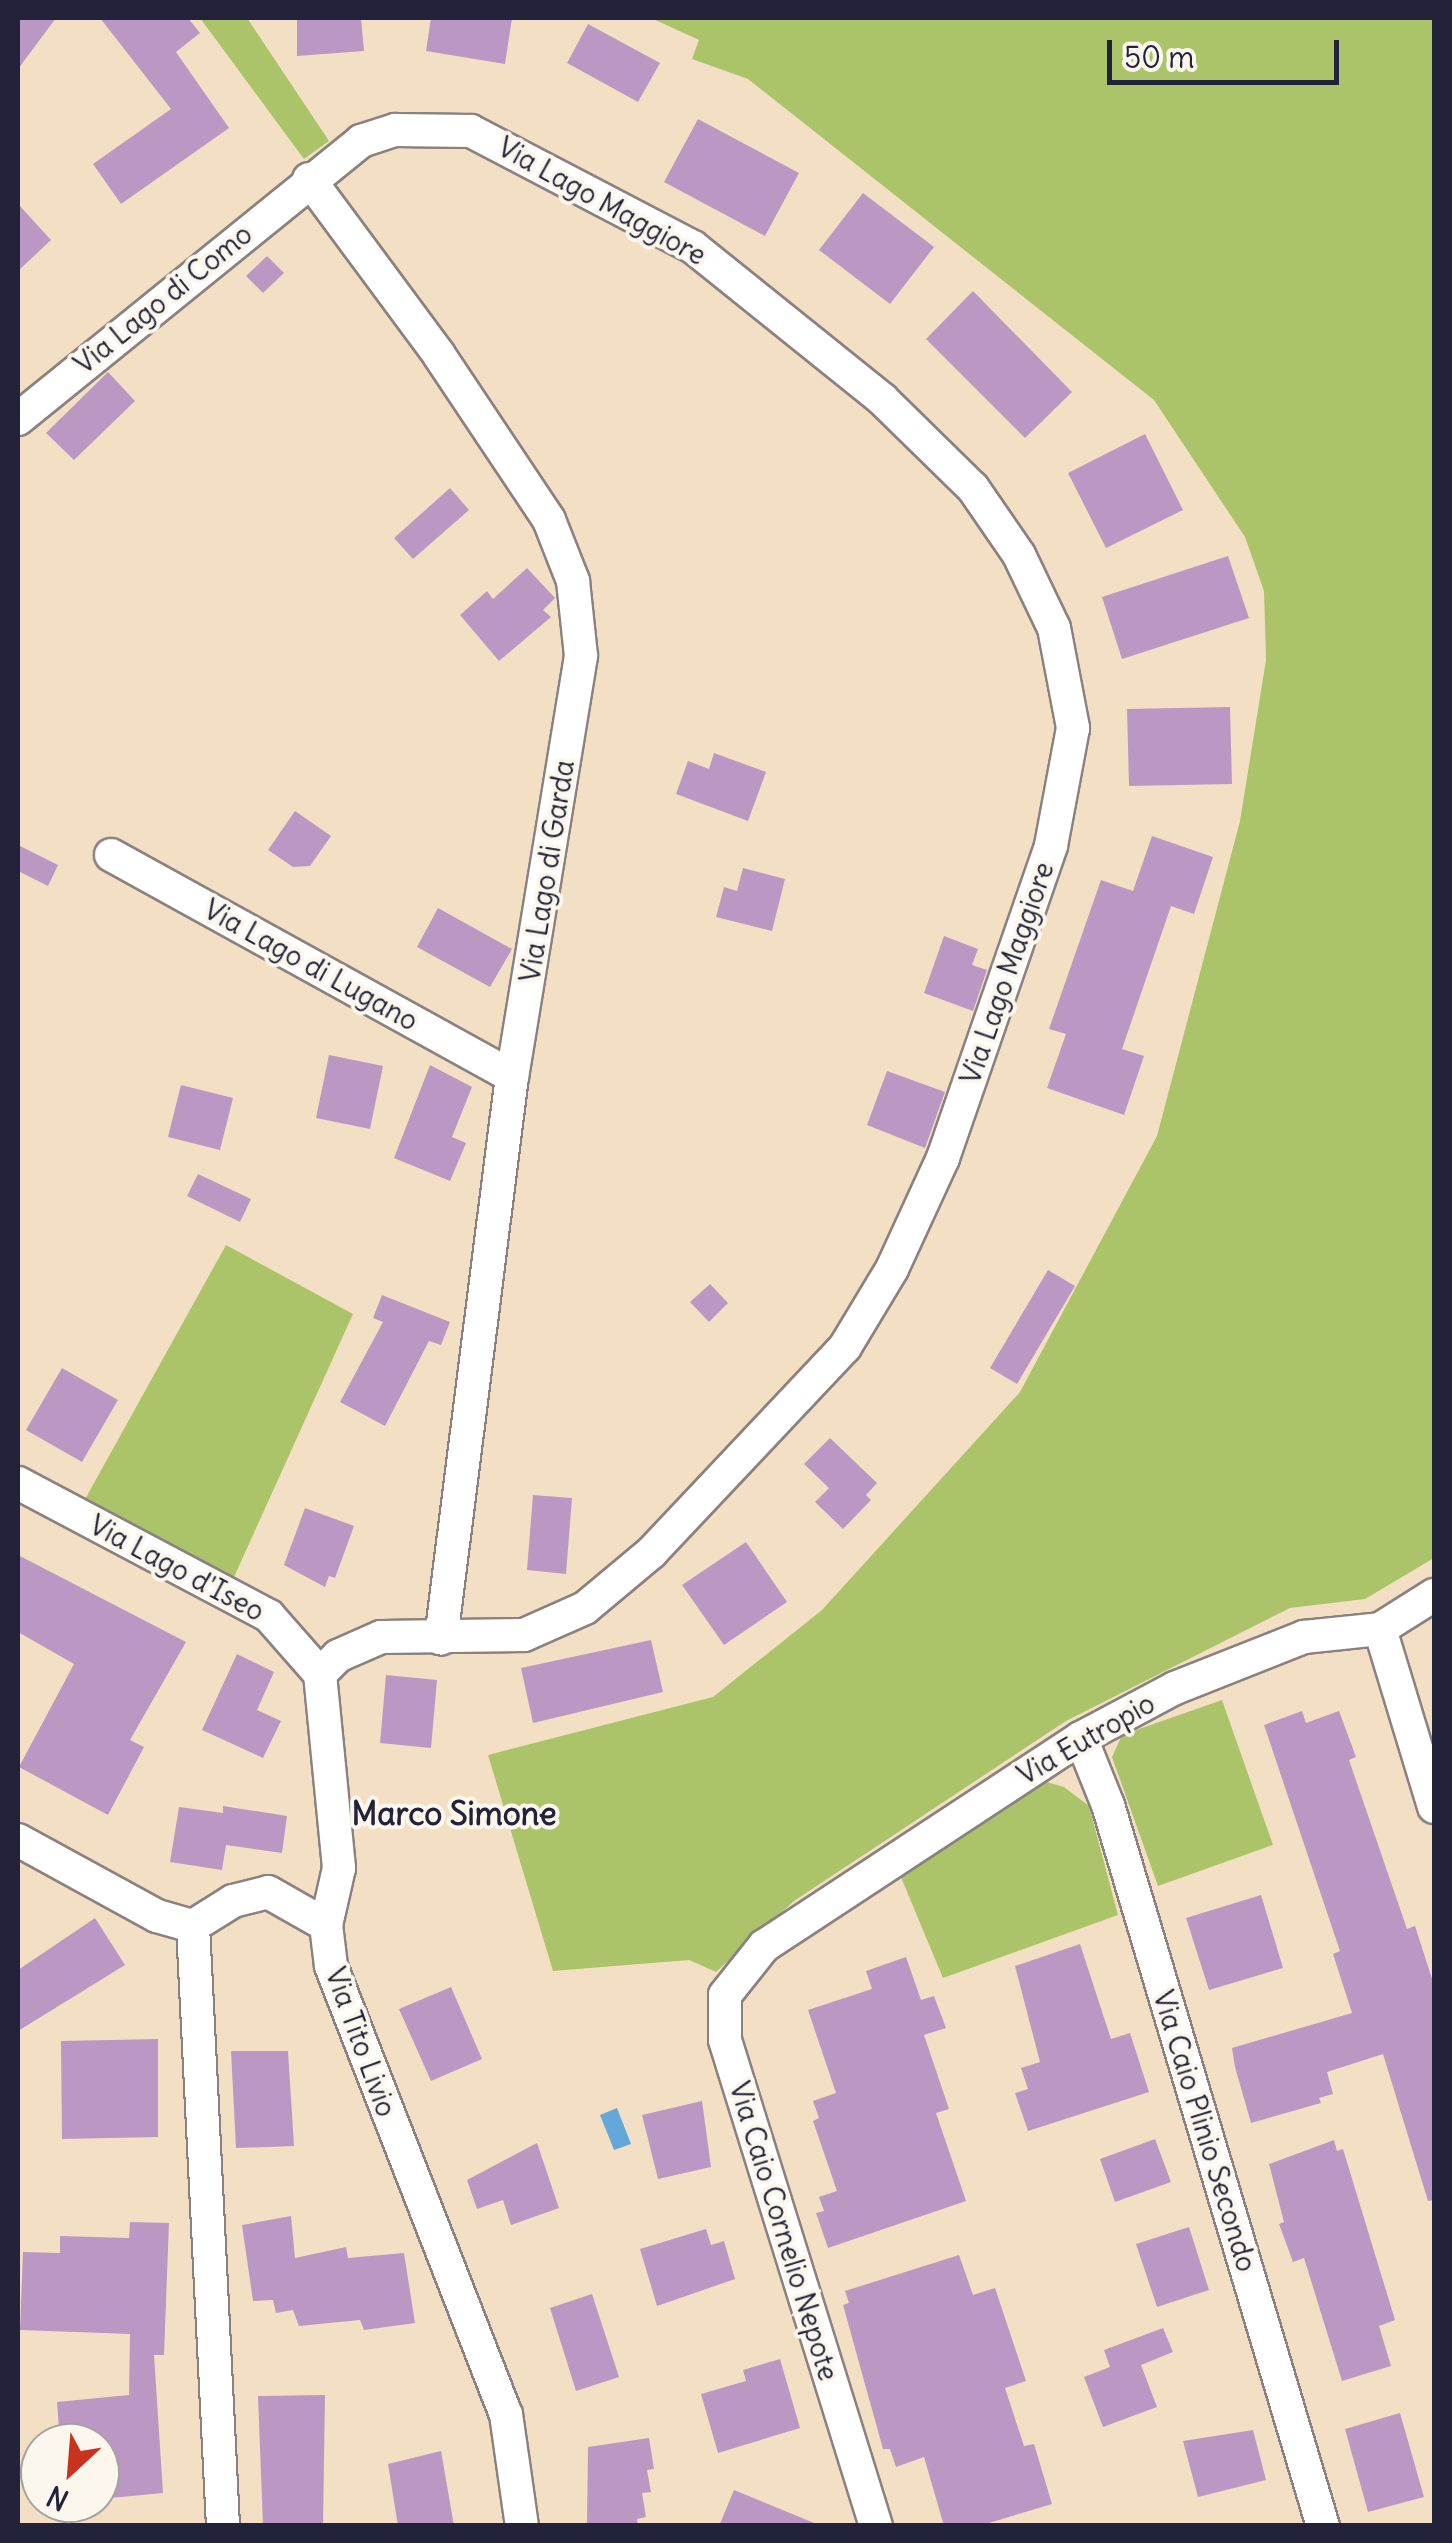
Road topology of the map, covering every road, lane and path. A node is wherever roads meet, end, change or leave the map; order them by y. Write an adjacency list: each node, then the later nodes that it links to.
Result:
1 (309, 178): 2 (street, Via Lago di Como); 4 (street, Via Lago di Garda); 8 (street, Via Lago Maggiore)
2 (18, 419)
3 (110, 855): 4 (street, Via Lago di Lugano)
4 (512, 1076): 8 (street, Via Lago di Garda)
5 (18, 1483): 9 (street, Via Lago d'Iseo)
6 (1434, 1596): 7 (street, Via Eutropio)
7 (1380, 1630): 10 (street, Via Eutropio); 11 (street)
8 (441, 1639): 9 (street, Via Lago Maggiore)
9 (320, 1674): 13 (street)
10 (1081, 1738): 15 (street, Via Eutropio); 19 (street, Via Caio Plinio Secondo)
11 (1434, 1807)
12 (18, 1840): 14 (street)
13 (326, 1925): 14 (street); 17 (street, Via Tito Livio)
14 (193, 1926): 16 (street)
15 (764, 1946): 18 (street, Via Caio Cornelio Nepote)
16 (222, 2526)
17 (522, 2526)
18 (876, 2526)
19 (1323, 2526)

